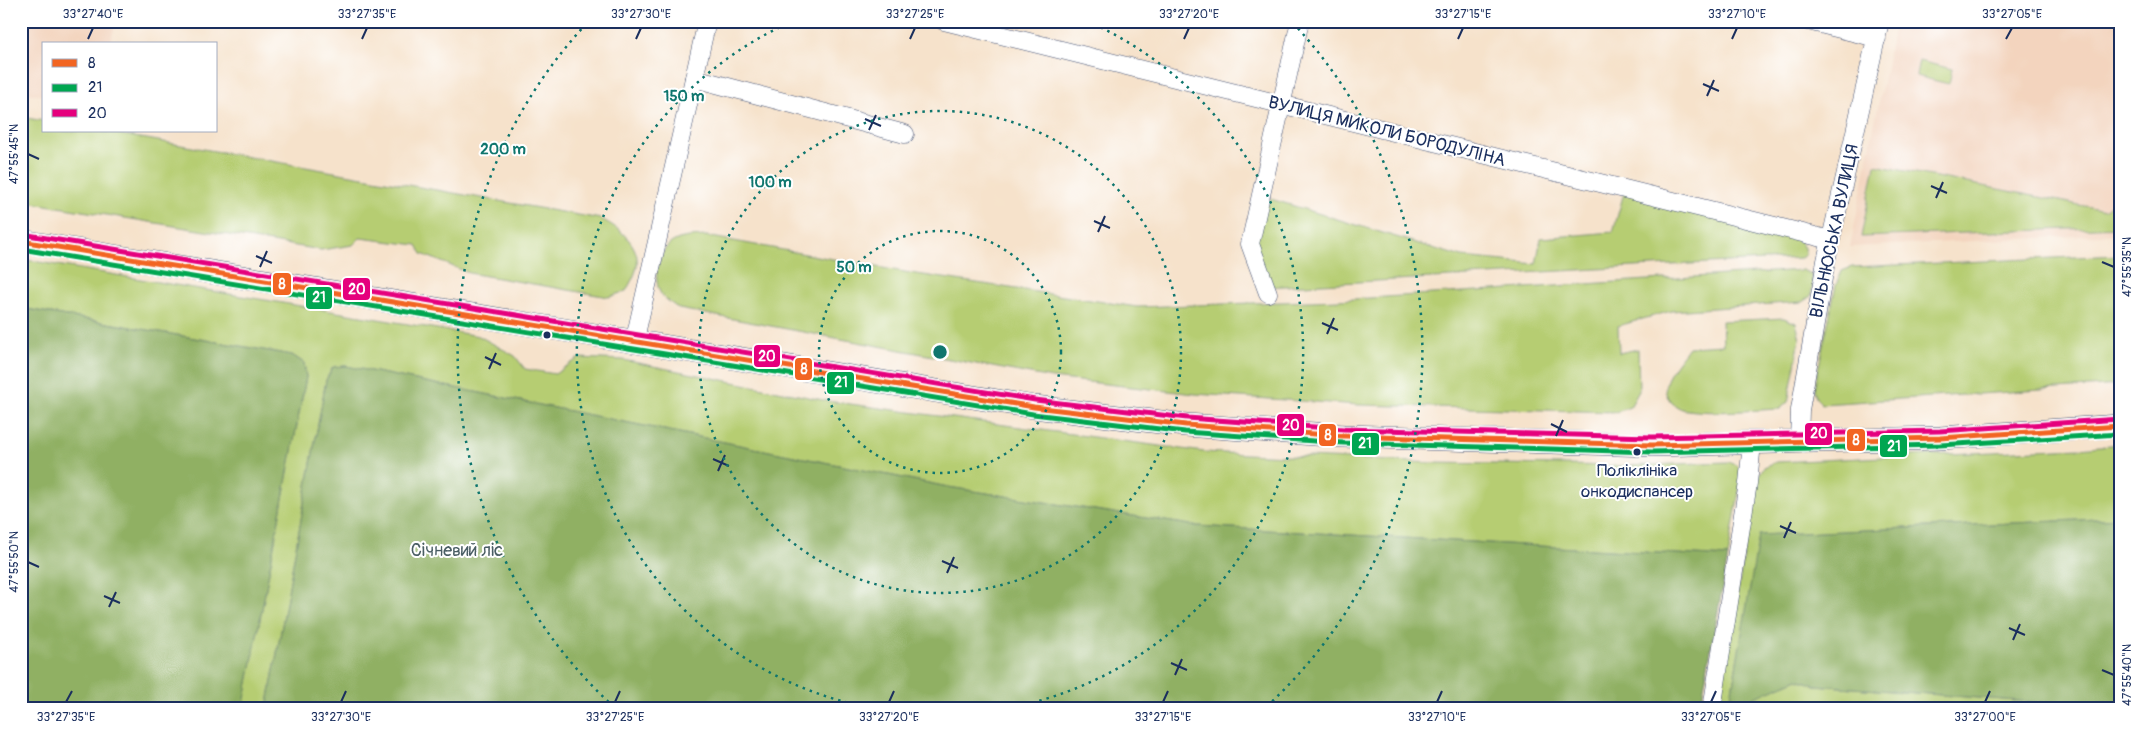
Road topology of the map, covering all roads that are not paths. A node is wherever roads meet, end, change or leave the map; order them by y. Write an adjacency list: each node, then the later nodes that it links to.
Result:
1 (707, 21): 6 (street)
2 (944, 21): 7 (street, ВУЛИЦЯ МИКОЛИ БОРОДУЛІНА)
3 (1300, 21): 7 (street)
4 (1808, 21): 5 (street)
5 (1878, 30): 9 (street, ВІЛЬНЮСЬКА ВУЛИЦЯ)
6 (694, 78): 8 (street); 12 (street)
7 (1281, 105): 9 (street, ВУЛИЦЯ МИКОЛИ БОРОДУЛІНА); 11 (street)
8 (905, 134)
9 (1831, 240): 14 (street, ВІЛЬНЮСЬКА ВУЛИЦЯ)
10 (21, 241): 12 (main road)
11 (1268, 293)
12 (634, 343): 15 (main road)
13 (2120, 426): 14 (main road)
14 (1799, 442): 15 (main road)
15 (1752, 443): 16 (street)
16 (1712, 709)

